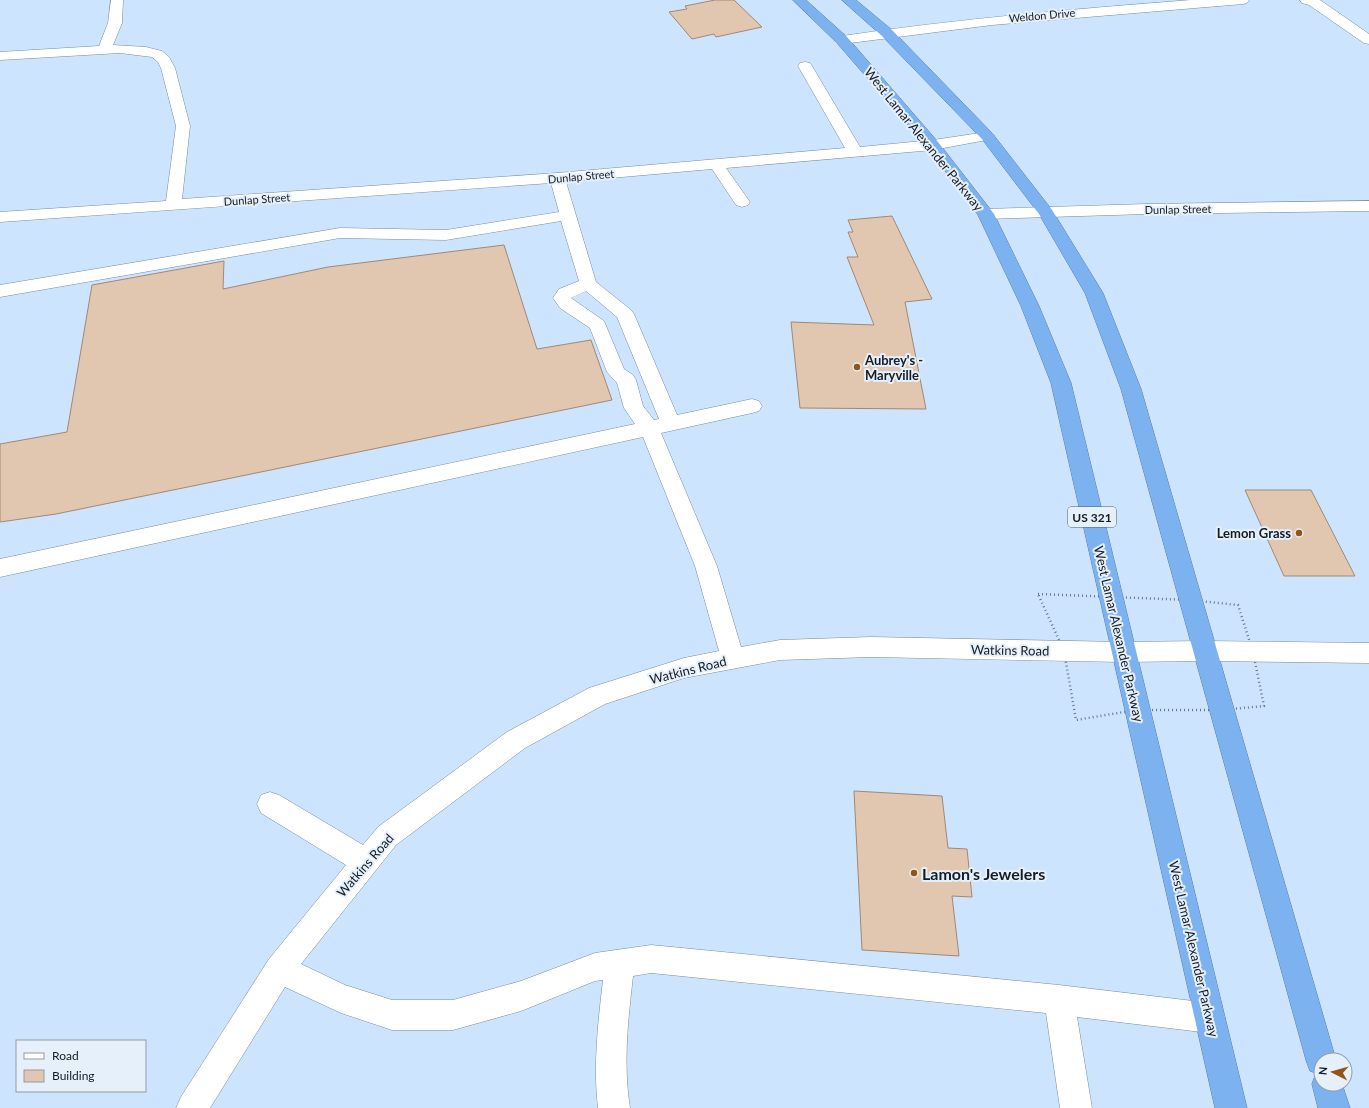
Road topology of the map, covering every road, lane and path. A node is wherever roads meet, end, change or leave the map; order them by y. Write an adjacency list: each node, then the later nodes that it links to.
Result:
1 (117, 0): 9 (street)
2 (799, 0): 7 (highway, West Lamar Alexander Parkway / US 321)
3 (848, 0): 6 (highway)
4 (1243, 0): 6 (street, Weldon Drive)
5 (1306, 0): 8 (street)
6 (887, 33): 7 (street, Weldon Drive); 12 (highway)
7 (842, 40): 13 (highway, West Lamar Alexander Parkway / US 321)
8 (1369, 40)
9 (104, 50): 10 (street); 18 (street)
10 (0, 56)
11 (805, 66): 14 (street)
12 (987, 136): 13 (street, Dunlap Street); 20 (highway)
13 (933, 145): 14 (street, Dunlap Street); 21 (highway, West Lamar Alexander Parkway / US 321)
14 (855, 152): 15 (street, Dunlap Street)
15 (716, 164): 16 (street, Dunlap Street); 17 (street)
16 (557, 178): 18 (street, Dunlap Street); 22 (street)
17 (742, 202)
18 (173, 205): 23 (street, Dunlap Street)
19 (1369, 206): 20 (street, Dunlap Street)
20 (1046, 213): 21 (street, Dunlap Street); 30 (highway)
21 (986, 214): 31 (highway, West Lamar Alexander Parkway / US 321)
22 (568, 215): 24 (street); 25 (street)
23 (0, 217)
24 (588, 284): 27 (street); 28 (street)
25 (0, 291)
26 (752, 406): 27 (street)
27 (670, 423): 28 (street)
28 (649, 428): 29 (street); 33 (street)
29 (0, 568)
30 (1204, 651): 31 (street, Watkins Road); 32 (street, Watkins Road); 40 (highway)
31 (1123, 652): 33 (street, Watkins Road); 39 (highway, West Lamar Alexander Parkway / US 321)
32 (1369, 653)
33 (733, 659): 35 (street, Watkins Road)
34 (270, 804): 35 (street)
35 (366, 862): 37 (street, Watkins Road)
36 (620, 963): 37 (street); 38 (street); 43 (street)
37 (279, 969): 42 (street, Watkins Road)
38 (1059, 1000): 39 (street); 44 (street)
39 (1210, 1018): 45 (highway, West Lamar Alexander Parkway / US 321)
40 (1319, 1052)
41 (1329, 1092): 46 (highway)
42 (192, 1108)
43 (614, 1108)
44 (1076, 1108)
45 (1231, 1108)
46 (1334, 1108)

